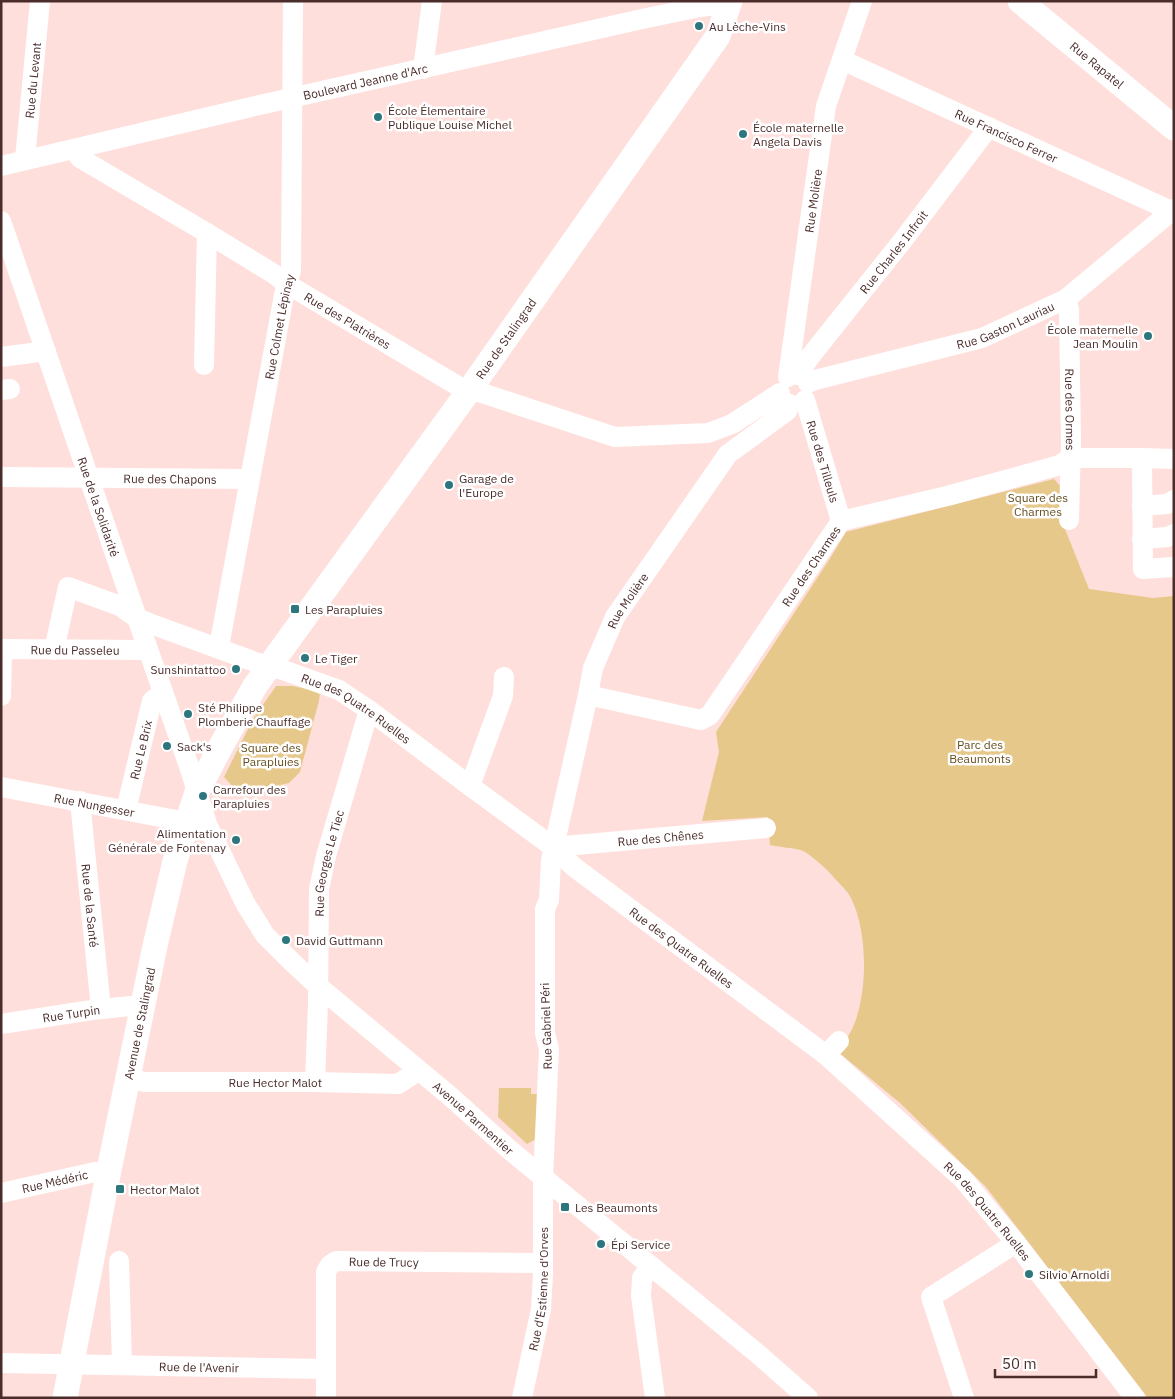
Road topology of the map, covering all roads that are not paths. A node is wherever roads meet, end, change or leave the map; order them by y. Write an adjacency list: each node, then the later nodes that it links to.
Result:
1 (40, 1): 14 (street, Rue du Levant)
2 (293, 1): 10 (street, Rue Colmet Lépinay)
3 (432, 1): 9 (street)
4 (862, 1): 8 (street, Rue Molière)
5 (1020, 1): 12 (main road, Rue Rapatel)
6 (730, 2): 7 (street, Boulevard Jeanne d'Arc); 27 (main road, Rue de Stalingrad)
7 (644, 10): 9 (street, Boulevard Jeanne d'Arc)
8 (842, 60): 11 (street, Rue Francisco Ferrer); 26 (street, Rue Molière)
9 (422, 69): 10 (street, Boulevard Jeanne d'Arc)
10 (293, 98): 13 (street, Boulevard Jeanne d'Arc); 21 (street, Rue Colmet Lépinay)
11 (988, 127): 16 (street, Rue Francisco Ferrer); 26 (street, Rue Charles Infroit)
12 (1174, 128)
13 (74, 149): 14 (street, Boulevard Jeanne d'Arc); 18 (street, Rue des Platrières)
14 (25, 159): 15 (street, Boulevard Jeanne d'Arc)
15 (1, 166)
16 (1172, 210): 22 (street, Rue Gaston Lauriau)
17 (1, 221): 20 (street, Rue de la Solidarité)
18 (207, 233): 21 (street, Rue des Platrières); 25 (street)
19 (1, 247): 20 (street)
20 (16, 264): 23 (street, Rue de la Solidarité)
21 (287, 284): 27 (street, Rue des Platrières); 34 (street, Rue Colmet Lépinay)
22 (1066, 299): 26 (street, Rue Gaston Lauriau); 29 (street, Rue des Ormes)
23 (46, 351): 24 (street); 33 (street, Rue de la Solidarité)
24 (1, 357)
25 (204, 365)
26 (795, 389): 28 (street, Rue Gaston Lauriau); 38 (street, Rue des Tilleuls); 50 (street, Rue Molière)
27 (468, 392): 28 (street, Rue des Platrières); 47 (main road, Rue de Stalingrad)
28 (615, 437)
29 (1070, 458): 30 (street, Rue des Charmes); 37 (street, Rue des Ormes); 38 (street, Rue des Charmes)
30 (1142, 458): 31 (street, Rue des Charmes); 36 (street)
31 (1174, 459)
32 (1, 476): 33 (street, Rue des Chapons)
33 (90, 478): 34 (street, Rue des Chapons); 42 (street, Rue de la Solidarité)
34 (249, 479): 43 (street, Rue Colmet Lépinay)
35 (1174, 500): 36 (street)
36 (1142, 506): 40 (street)
37 (1069, 520)
38 (841, 522): 50 (street, Rue des Charmes)
39 (1174, 534): 40 (street)
40 (1142, 539): 41 (street)
41 (1174, 567)
42 (137, 618): 43 (street, Rue des Quatre Ruelles); 45 (street, Rue des Quatre Ruelles); 46 (street, Rue de la Solidarité)
43 (219, 647): 47 (street, Rue des Quatre Ruelles)
44 (2, 649): 45 (street, Rue du Passeleu); 51 (street)
45 (54, 650): 46 (street, Rue du Passeleu)
46 (148, 650): 49 (street, Rue de la Solidarité)
47 (270, 666): 52 (street, Rue des Quatre Ruelles); 55 (main road, Avenue de Stalingrad)
48 (504, 677): 53 (street)
49 (163, 692): 55 (street, Rue de la Solidarité); 57 (street, Rue Le Brix)
50 (588, 695): 60 (street, Rue Molière)
51 (1, 696)
52 (370, 710): 53 (street, Rue des Quatre Ruelles); 61 (street, Rue Georges Le Tiec)
53 (470, 786): 60 (street, Rue des Quatre Ruelles)
54 (1, 787): 56 (street, Rue Nungesser)
55 (197, 792): 58 (main road, Avenue de Stalingrad); 61 (street, Avenue Parmentier)
56 (80, 801): 57 (street, Rue Nungesser); 63 (street, Rue de la Santé)
57 (126, 810): 58 (street, Rue Nungesser)
58 (187, 822): 62 (main road, Avenue de Stalingrad)
59 (766, 828): 60 (street, Rue des Chênes)
60 (553, 847): 69 (street, Rue Gabriel Péri); 71 (street, Rue des Quatre Ruelles)
61 (318, 986): 65 (street, Avenue Parmentier); 67 (street, Rue Georges Le Tiec)
62 (142, 1008): 63 (street, Rue Turpin); 66 (main road, Avenue de Stalingrad)
63 (101, 1009): 64 (street, Rue Turpin)
64 (1, 1024)
65 (418, 1071): 67 (street, Rue Hector Malot); 69 (street, Avenue Parmentier)
66 (128, 1076): 67 (street, Rue Hector Malot); 68 (main road, Avenue de Stalingrad)
67 (315, 1082)
68 (108, 1175): 70 (street, Rue Médéric); 76 (main road, Avenue de Stalingrad)
69 (544, 1177): 73 (street, Rue d'Estienne d'Orves); 74 (street, Avenue Parmentier)
70 (1, 1193)
71 (1016, 1243): 84 (street); 85 (street, Rue des Quatre Ruelles)
72 (119, 1261): 77 (street)
73 (542, 1263): 78 (street, Rue de Trucy); 81 (street, Rue d'Estienne d'Orves)
74 (651, 1266): 82 (street); 83 (street, Avenue Parmentier)
75 (1, 1363): 76 (street, Rue de l'Avenir)
76 (72, 1365): 77 (street, Rue de l'Avenir); 79 (main road, Avenue de Stalingrad)
77 (122, 1365): 78 (street, Rue de l'Avenir)
78 (326, 1369): 80 (street, Rue de Trucy)
79 (65, 1398)
80 (326, 1398)
81 (522, 1398)
82 (655, 1398)
83 (808, 1398)
84 (964, 1398)
85 (1135, 1398)

